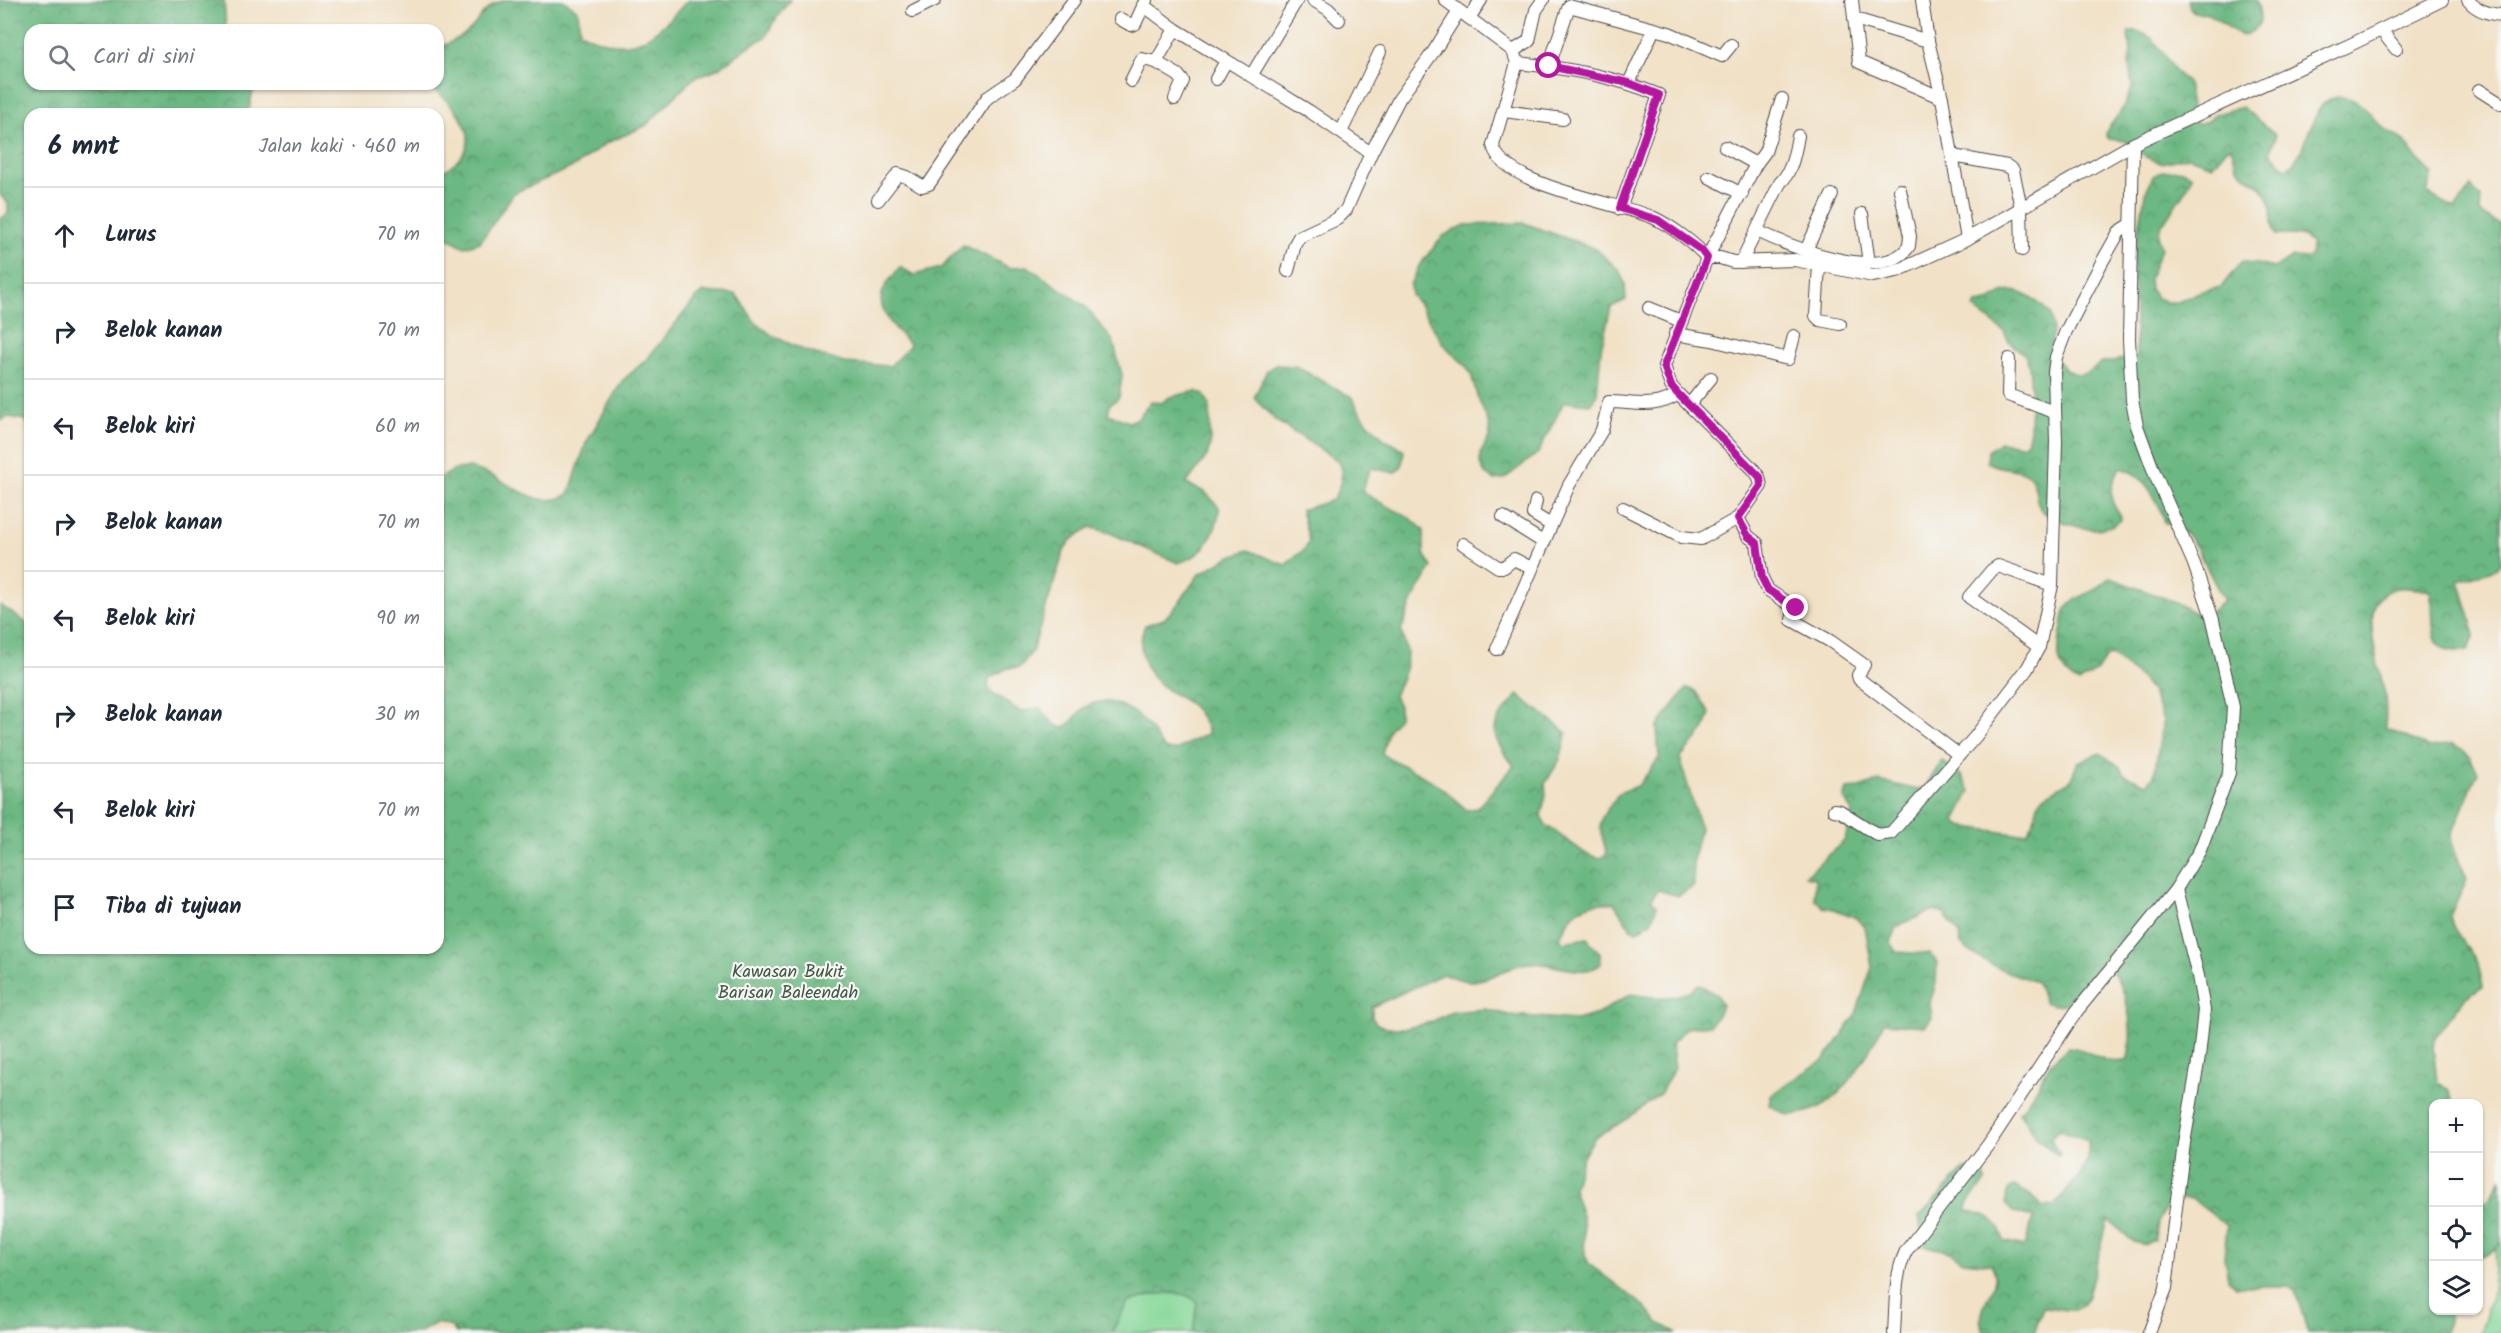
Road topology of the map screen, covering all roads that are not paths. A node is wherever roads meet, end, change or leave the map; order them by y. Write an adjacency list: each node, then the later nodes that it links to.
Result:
1 (935, 0): 15 (street)
2 (1074, 0): 55 (street)
3 (1297, 0): 33 (street)
4 (1313, 0): 14 (street)
5 (1445, 0): 16 (street)
6 (1481, 0): 16 (street)
7 (1543, 0): 27 (street)
8 (1852, 0): 19 (street)
9 (1922, 0): 24 (street)
10 (2442, 0): 23 (street)
11 (2468, 0): 17 (street)
12 (1144, 3): 18 (street); 21 (street)
13 (1565, 3): 22 (street); 32 (street)
14 (1331, 4): 20 (street)
15 (913, 11)
16 (1464, 14): 27 (street); 48 (street)
17 (2501, 15)
18 (1120, 19)
19 (1855, 19): 24 (street); 38 (street)
20 (1339, 20)
21 (1175, 29): 29 (street); 30 (street)
22 (1654, 29): 25 (street); 36 (street)
23 (2381, 30): 26 (street); 46 (street)
24 (1928, 41): 38 (street)
25 (1731, 45)
26 (2396, 49)
27 (1513, 51): 31 (street)
28 (1380, 52): 44 (street)
29 (1226, 61): 33 (street); 34 (street)
30 (1156, 62): 35 (street); 39 (street)
31 (1517, 63): 32 (street); 42 (street)
32 (1549, 66): 36 (street)
33 (1251, 76): 44 (street)
34 (1216, 79)
35 (1131, 81)
36 (1629, 83): 56 (street)
37 (2479, 90): 41 (street)
38 (1942, 98): 49 (street)
39 (1175, 99)
40 (1782, 99): 50 (street)
41 (2501, 104)
42 (1504, 111): 43 (street); 56 (street)
43 (1563, 119)
44 (1341, 132): 48 (street)
45 (1798, 136): 60 (street)
46 (2133, 144): 57 (street); 59 (street)
47 (1725, 147): 50 (street)
48 (1371, 153): 68 (street)
49 (1953, 156): 57 (street); 61 (street)
50 (1755, 164): 53 (street)
51 (1709, 177): 53 (street)
52 (1900, 190): 66 (street)
53 (1742, 194): 64 (street)
54 (1832, 195): 62 (street)
55 (878, 200)
56 (1620, 208): 64 (street)
57 (2021, 208): 61 (street); 63 (street)
58 (1862, 214): 66 (street)
59 (2130, 225): 78 (street); 92 (street)
60 (1756, 231): 62 (street); 65 (street)
61 (1967, 239): 67 (street)
62 (1806, 250): 66 (street)
63 (2022, 250)
64 (1707, 258): 65 (street); 70 (street)
65 (1740, 262): 67 (street)
66 (1869, 263)
67 (1819, 265): 71 (street)
68 (1288, 271)
69 (1649, 308): 70 (street)
70 (1681, 321): 72 (street)
71 (1840, 324)
72 (1675, 334): 73 (street); 76 (street)
73 (1794, 336)
74 (2009, 359): 78 (street)
75 (1712, 378): 77 (street)
76 (1678, 394): 77 (street); 83 (street)
77 (1689, 405): 82 (street)
78 (2055, 412): 87 (street)
79 (1536, 501): 83 (street)
80 (1623, 508): 82 (street)
81 (1503, 517): 84 (street)
82 (1738, 518): 90 (street)
83 (1551, 525): 84 (street)
84 (1543, 542): 86 (street)
85 (1463, 544): 86 (street)
86 (1531, 568): 89 (street)
87 (2052, 585): 88 (street); 88 (street)
88 (2039, 647): 90 (street)
89 (1497, 650)
90 (1959, 755): 91 (street)
91 (1834, 810)
92 (2176, 889): 93 (street); 94 (street)
93 (1894, 1333)
94 (2149, 1333)

